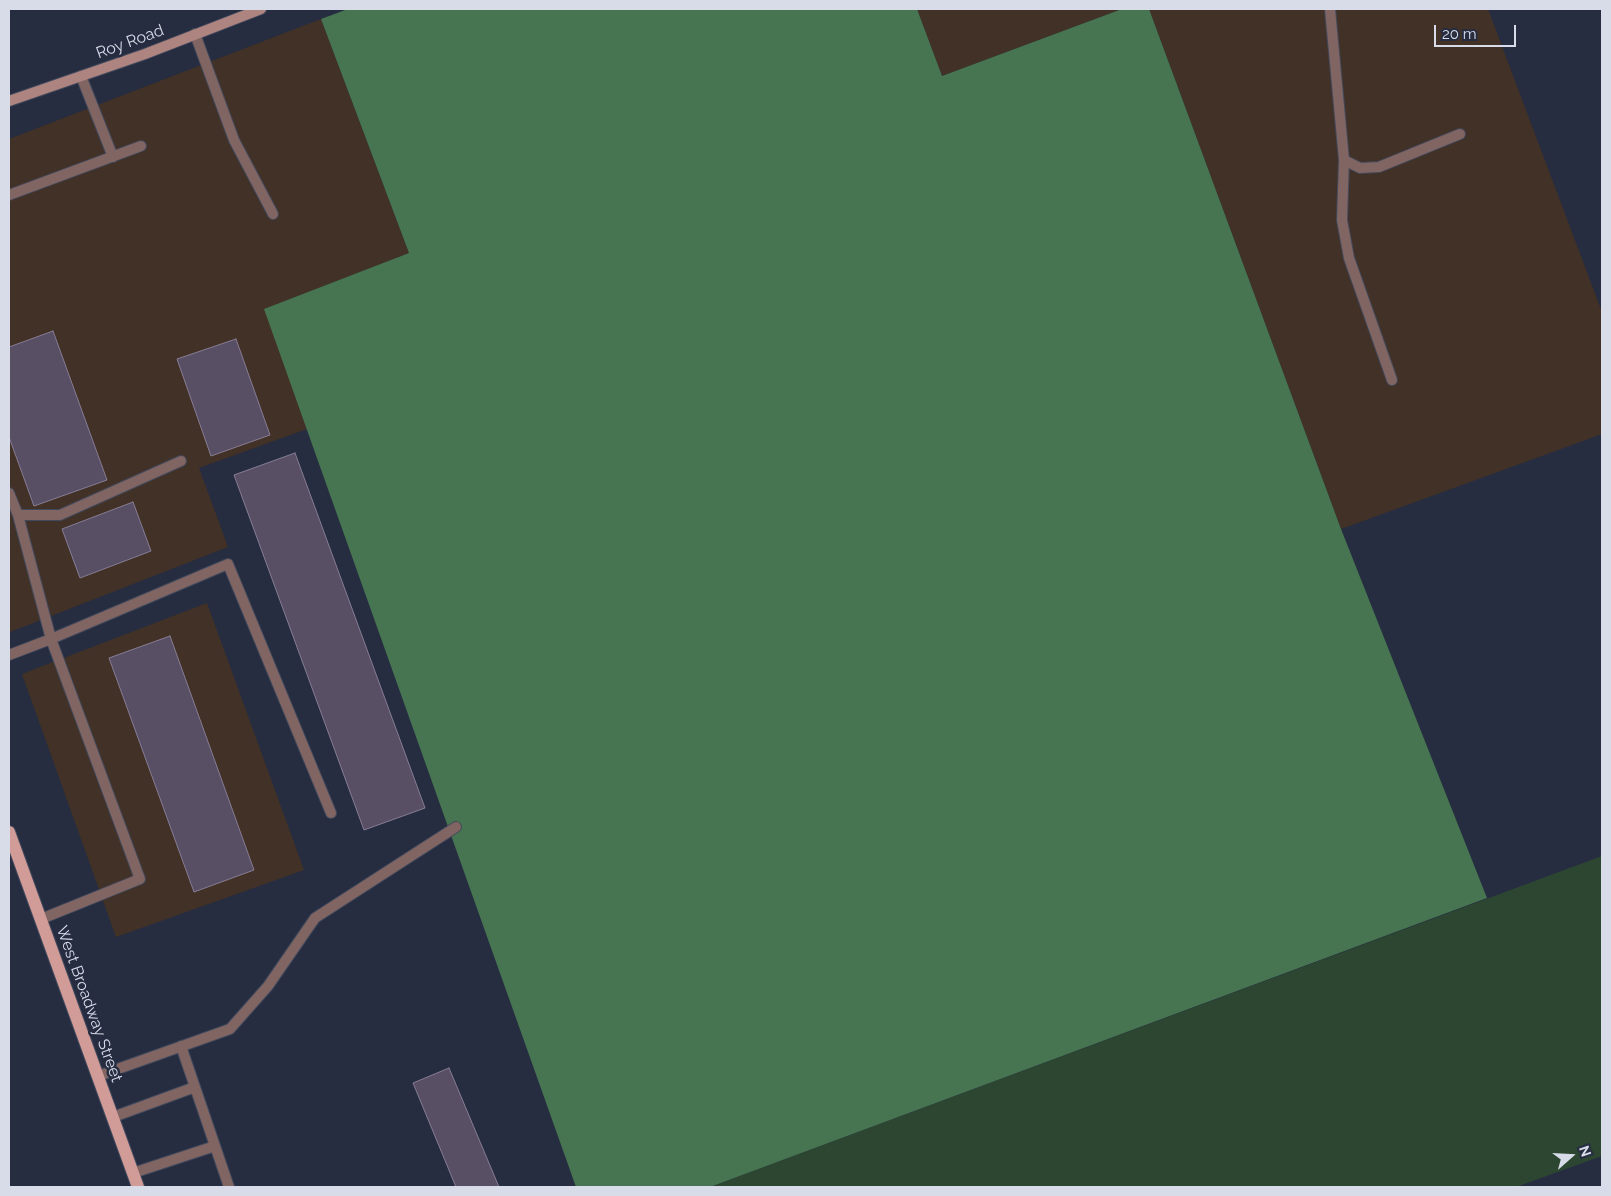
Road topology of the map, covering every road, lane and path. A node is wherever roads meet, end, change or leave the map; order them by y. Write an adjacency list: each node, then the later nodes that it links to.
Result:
1 (261, 9): 3 (street, Roy Road)
2 (1330, 9): 9 (lane)
3 (195, 34): 4 (street, Roy Road); 11 (lane)
4 (81, 76): 5 (street, Roy Road); 8 (lane)
5 (9, 101)
6 (1460, 134): 9 (lane)
7 (141, 146): 8 (lane)
8 (113, 157): 10 (lane)
9 (1344, 160): 12 (lane)
10 (9, 195)
11 (274, 214)
12 (1392, 380)
13 (181, 461): 15 (lane)
14 (9, 493): 15 (lane)
15 (18, 515): 16 (lane)
16 (51, 639): 17 (lane); 18 (lane); 21 (lane)
17 (9, 655)
18 (331, 812)
19 (456, 827): 22 (lane)
20 (9, 832): 21 (main road, West Broadway Street)
21 (41, 919): 23 (main road, West Broadway Street)
22 (181, 1046): 23 (lane); 24 (lane)
23 (98, 1076): 25 (main road, West Broadway Street)
24 (195, 1087): 25 (lane); 26 (lane)
25 (113, 1117): 27 (main road, West Broadway Street)
26 (215, 1146): 27 (lane); 29 (lane)
27 (133, 1173): 28 (main road, West Broadway Street)
28 (138, 1187)
29 (230, 1187)

